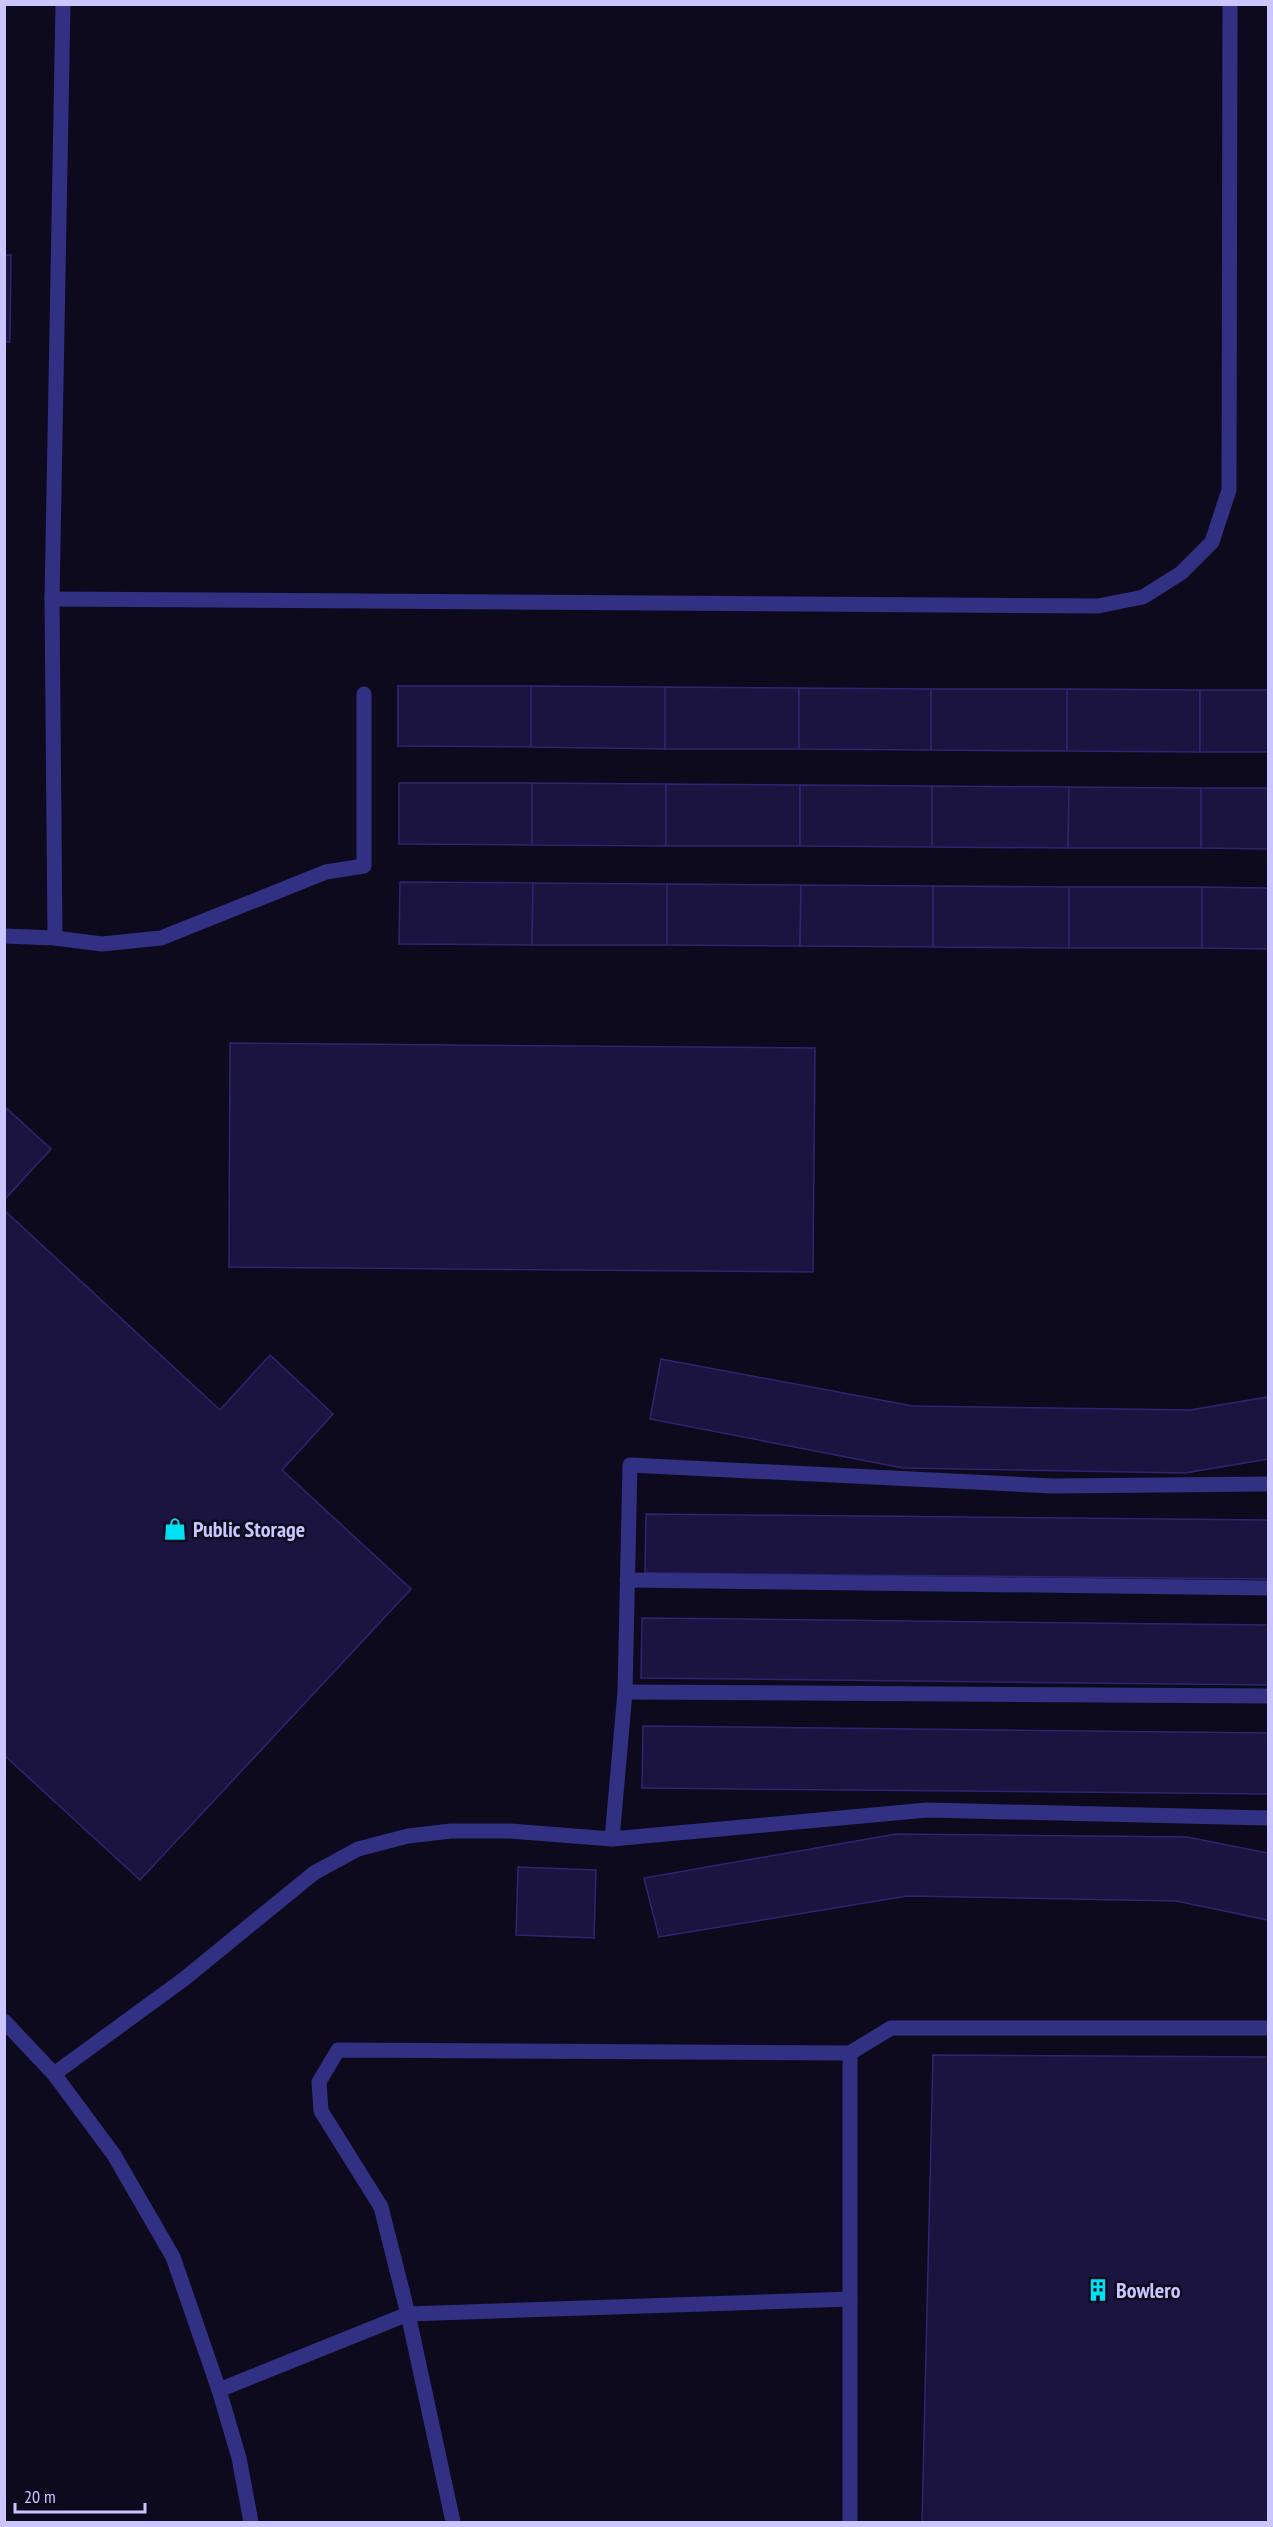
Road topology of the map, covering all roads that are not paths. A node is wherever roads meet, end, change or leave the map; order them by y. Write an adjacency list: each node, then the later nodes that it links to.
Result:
1 (63, 4): 3 (street)
2 (1230, 4): 3 (street)
3 (52, 599): 6 (street)
4 (364, 694): 6 (street)
5 (4, 936): 6 (street)
6 (55, 938)
7 (1269, 1484): 8 (street)
8 (627, 1580): 9 (street); 10 (street)
9 (1269, 1588)
10 (624, 1692): 11 (street); 13 (street)
11 (1269, 1696)
12 (1269, 1818): 13 (street)
13 (612, 1839): 17 (street)
14 (4, 2020): 17 (street)
15 (1269, 2028): 16 (street)
16 (850, 2053): 18 (street); 19 (street)
17 (54, 2074): 20 (street)
18 (850, 2299): 19 (street); 23 (street)
19 (408, 2314): 20 (street); 22 (street)
20 (219, 2390): 21 (street)
21 (251, 2523)
22 (453, 2523)
23 (850, 2523)

